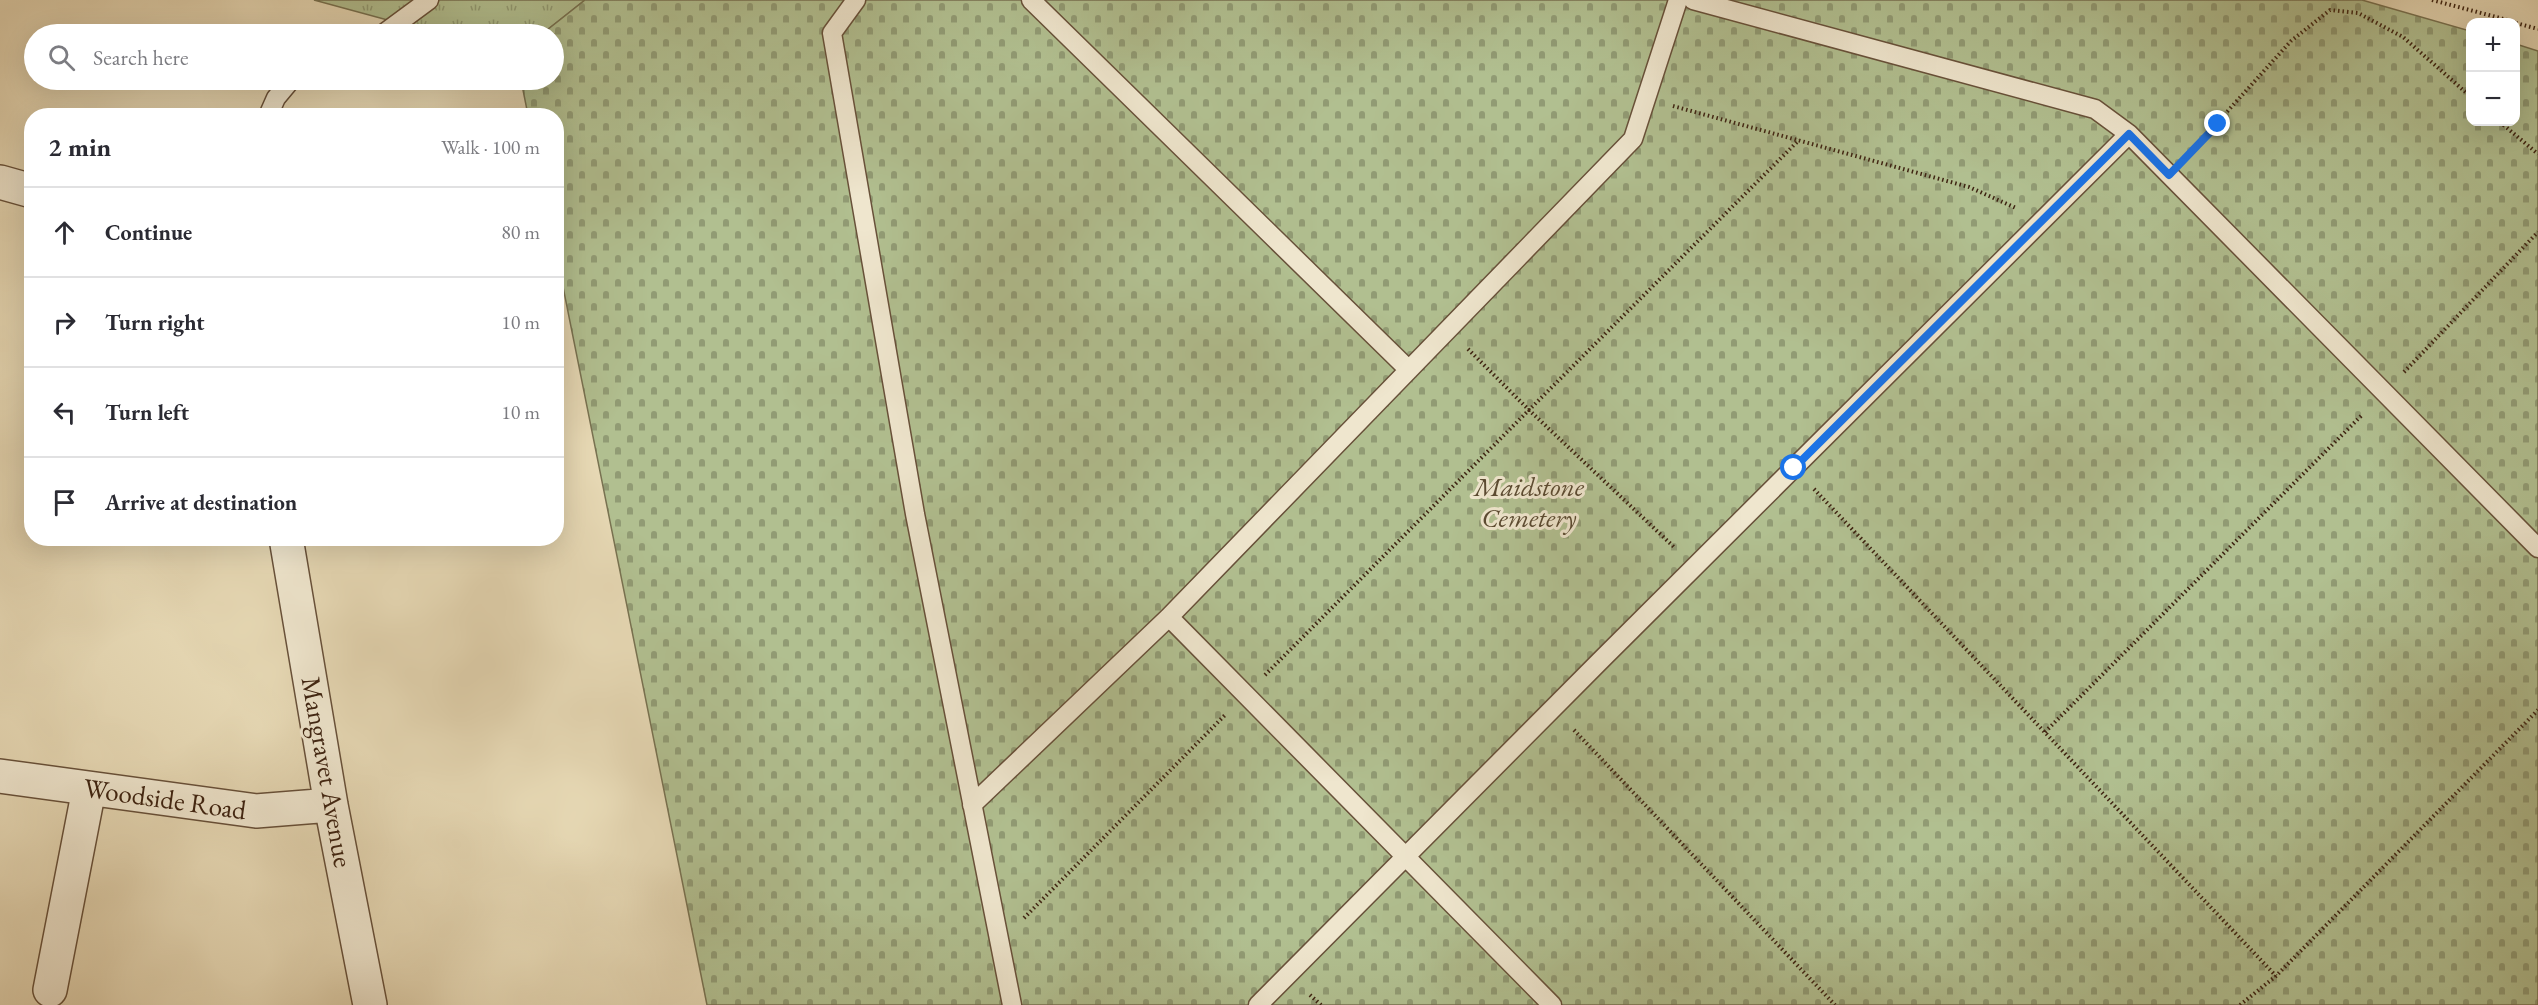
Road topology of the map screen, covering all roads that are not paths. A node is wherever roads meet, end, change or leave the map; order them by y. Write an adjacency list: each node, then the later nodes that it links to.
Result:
1 (429, 0): 6 (lane)
2 (856, 0): 18 (lane)
3 (1031, 0): 12 (lane)
4 (1678, 0): 12 (lane)
5 (1693, 0): 9 (lane)
6 (397, 24)
7 (283, 90): 8 (lane)
8 (272, 108)
9 (2129, 134): 14 (lane); 20 (lane)
10 (0, 182): 11 (street)
11 (24, 189)
12 (1409, 370): 15 (lane)
13 (286, 546): 19 (street, Mangravet Avenue)
14 (2538, 548)
15 (1169, 617): 18 (lane); 20 (lane)
16 (0, 776): 17 (street, Woodside Road)
17 (89, 789): 19 (street, Woodside Road); 21 (street)
18 (972, 805): 23 (lane)
19 (331, 806): 22 (street, Mangravet Avenue)
20 (1405, 857): 24 (lane); 25 (lane)
21 (50, 990)
22 (370, 1005)
23 (1012, 1005)
24 (1258, 1005)
25 (1552, 1005)

